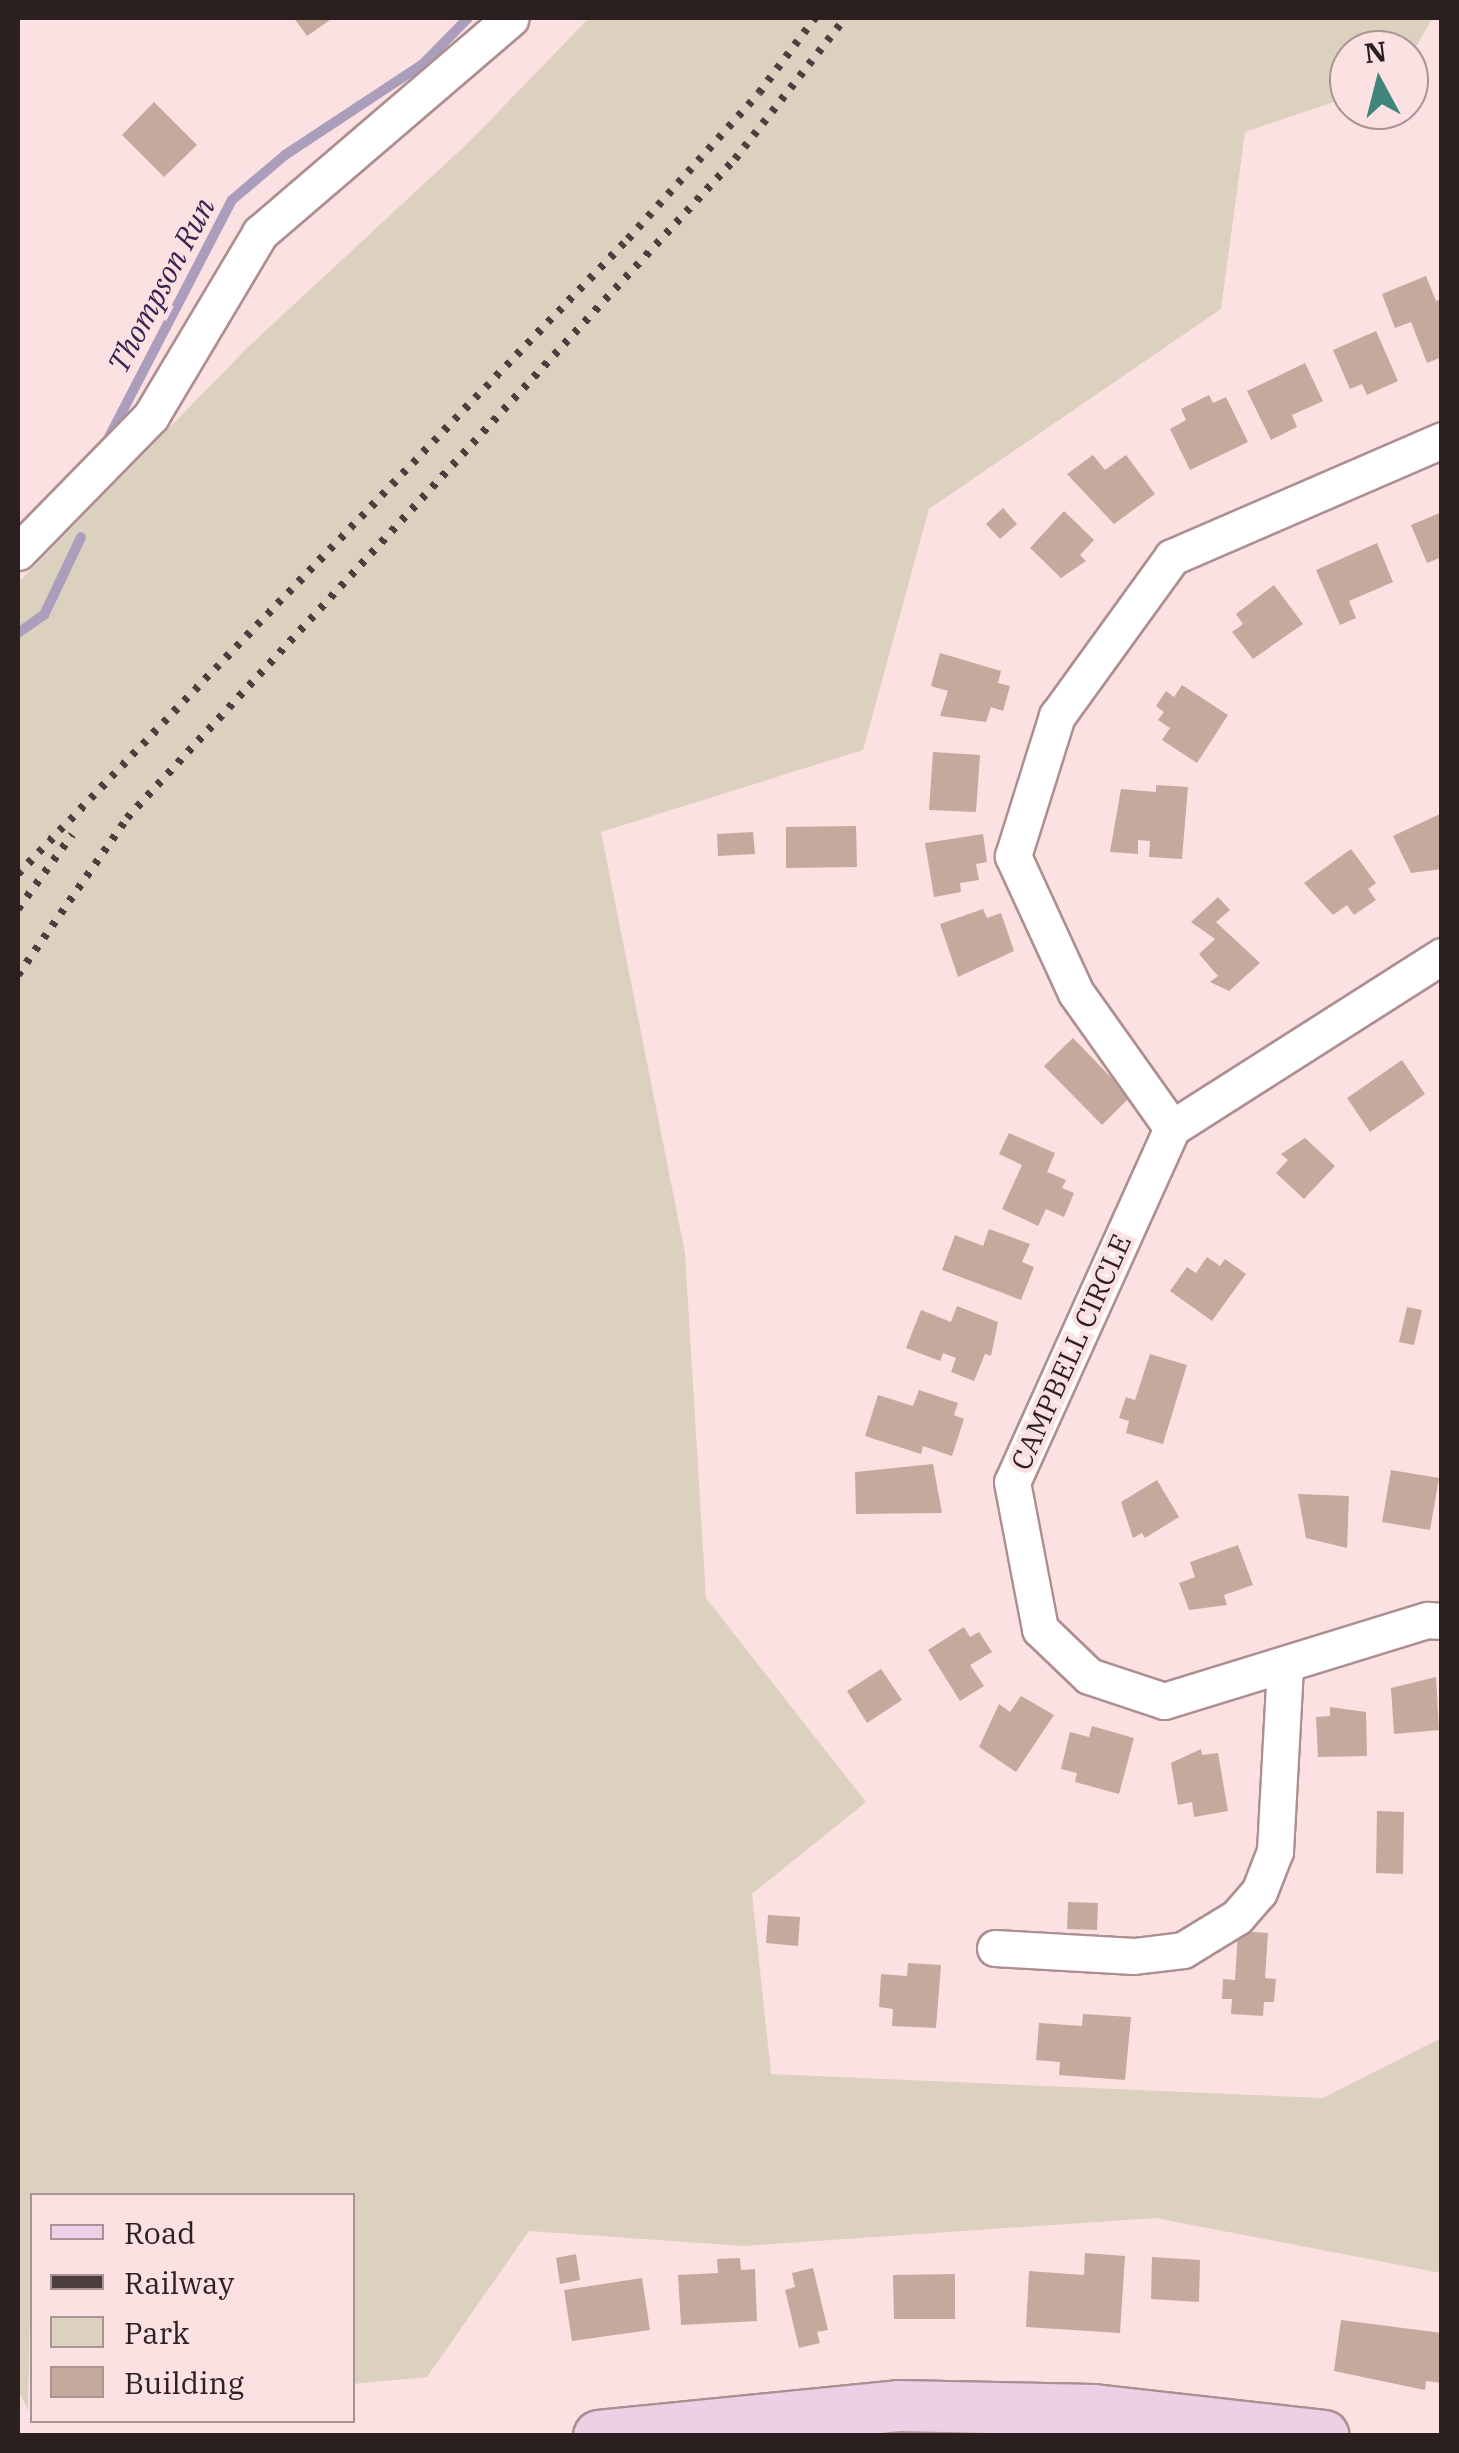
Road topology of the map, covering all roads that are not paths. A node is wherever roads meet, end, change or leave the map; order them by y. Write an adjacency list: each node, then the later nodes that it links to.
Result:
1 (511, 18): 3 (street)
2 (1442, 440): 5 (street)
3 (18, 552)
4 (1442, 956): 5 (street)
5 (1172, 1128): 7 (street, CAMPBELL CIRCLE)
6 (1442, 1622): 7 (street, CAMPBELL CIRCLE)
7 (1285, 1664): 8 (street)
8 (995, 1948)
9 (599, 2436): 10 (street)
10 (1324, 2436)

